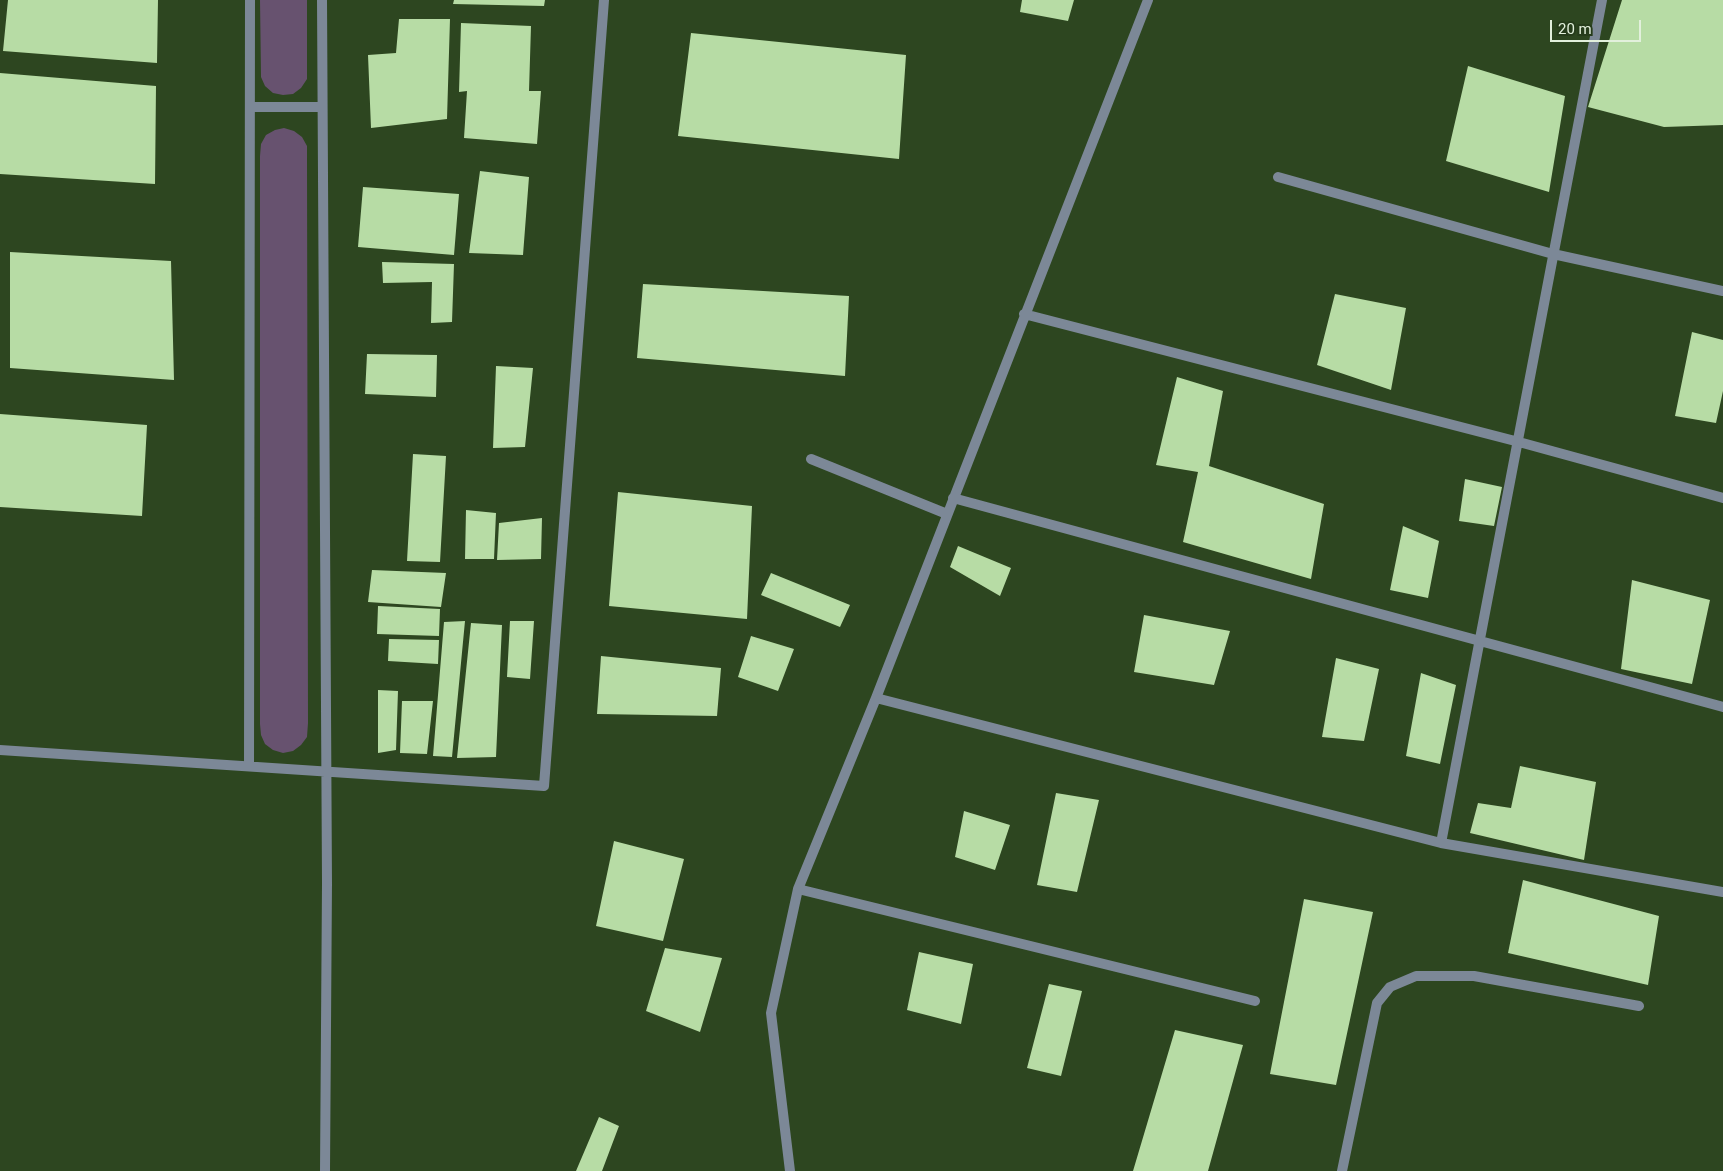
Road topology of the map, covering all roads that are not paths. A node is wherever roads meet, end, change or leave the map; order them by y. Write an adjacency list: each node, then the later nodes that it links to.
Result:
1 (250, 0): 6 (street)
2 (322, 0): 7 (street)
3 (604, 0): 22 (street)
4 (1148, 0): 11 (street)
5 (1602, 0): 9 (street)
6 (251, 107): 7 (street); 21 (street)
7 (322, 107): 22 (street)
8 (1278, 177): 9 (street)
9 (1553, 254): 10 (street); 12 (street)
10 (1723, 291)
11 (1024, 314): 12 (street); 14 (street)
12 (1519, 442): 15 (street); 17 (street)
13 (811, 459): 16 (street)
14 (954, 498): 16 (street); 17 (street)
15 (1723, 498)
16 (947, 514): 18 (street)
17 (1480, 643): 19 (street); 23 (street)
18 (876, 698): 23 (street); 24 (street)
19 (1723, 707)
20 (0, 750): 21 (street)
21 (248, 766): 22 (street)
22 (325, 772): 28 (street)
23 (1441, 844): 25 (street)
24 (798, 889): 26 (street); 29 (street)
25 (1723, 892)
26 (1256, 1001)
27 (1639, 1006): 30 (street)
28 (325, 1171)
29 (790, 1171)
30 (1342, 1171)

